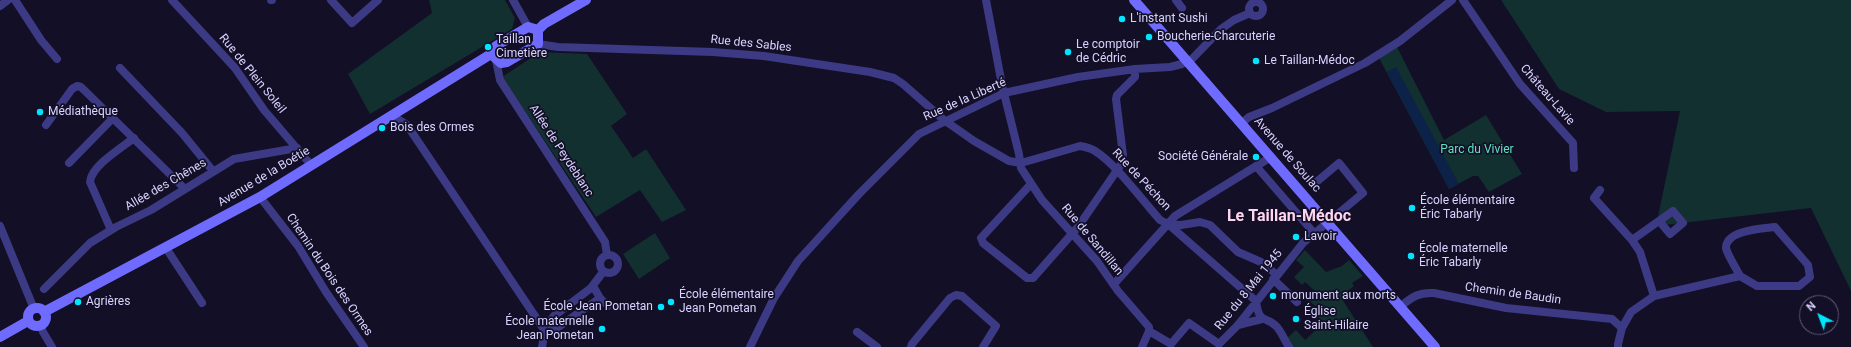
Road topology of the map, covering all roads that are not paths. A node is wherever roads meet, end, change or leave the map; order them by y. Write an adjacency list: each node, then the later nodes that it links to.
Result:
1 (8, 0): 14 (street)
2 (15, 0): 20 (street)
3 (173, 0): 31 (street, Rue de Plein Soleil)
4 (332, 0): 5 (street)
5 (378, 0)
6 (513, 0): 16 (street)
7 (586, 0): 17 (main road)
8 (986, 0): 24 (street, Rue de Sandillan)
9 (1134, 0): 21 (main road, Avenue de Soulac)
10 (1176, 0): 15 (street)
11 (1452, 0): 28 (street)
12 (1463, 0): 37 (street, Château-Lavie)
13 (1256, 1): 21 (street, Rue de la Liberté)
14 (0, 6)
15 (1182, 8)
16 (528, 27): 17 (main road); 19 (main road)
17 (541, 27): 18 (main road)
18 (538, 44): 19 (main road); 27 (street, Rue des Sables)
19 (493, 57): 25 (main road, Avenue de la Boétie); 54 (street, Allée de Peydeblanc)
20 (57, 59)
21 (1188, 61): 23 (street, Rue de la Liberté); 28 (main road, Avenue de Soulac)
22 (120, 68): 38 (street)
23 (1134, 69): 24 (street, Rue de la Liberté); 39 (street)
24 (1004, 93): 27 (street, Rue de la Liberté); 34 (street, Rue de Sandillan)
25 (391, 115): 35 (main road, Avenue de la Boétie); 80 (street)
26 (113, 118): 29 (street); 30 (street); 33 (street)
27 (944, 120): 34 (street); 81 (street, Rue de la Liberté)
28 (1242, 123): 32 (main road, Avenue de Soulac)
29 (46, 125)
30 (134, 138): 42 (street); 49 (street)
31 (297, 148): 35 (street, Rue de Plein Soleil); 38 (street, Allée des Chênes)
32 (1271, 157): 36 (street); 45 (main road, Avenue de Soulac)
33 (69, 163)
34 (1021, 163): 39 (street, Rue de Péchon); 40 (street, Rue de Sandillan)
35 (311, 165): 44 (main road, Avenue de la Boétie)
36 (1256, 166): 47 (street); 50 (street)
37 (1574, 168)
38 (213, 171): 42 (street, Allée des Chênes)
39 (1117, 171): 47 (street, Rue de Péchon); 51 (street)
40 (1031, 184): 51 (street, Rue de Sandillan); 51 (street)
41 (1314, 184): 45 (street, Rue du 8 Mai 1945)
42 (185, 189): 49 (street, Allée des Chênes)
43 (1600, 190): 52 (street)
44 (260, 197): 53 (main road, Avenue de la Boétie); 79 (street, Chemin du Bois des Ormes)
45 (1327, 222): 50 (street, Rue du 8 Mai 1945); 67 (main road, Avenue de Soulac)
46 (1660, 222): 52 (street)
47 (1168, 224): 57 (street); 58 (street); 63 (street, Rue de Péchon)
48 (0, 226): 68 (street)
49 (111, 230): 60 (street, Allée des Chênes)
50 (1314, 233): 57 (street, Rue du 8 Mai 1945)
51 (1073, 234): 58 (street, Rue de Sandillan)
52 (1632, 240): 61 (street)
53 (166, 248): 65 (street); 69 (main road, Avenue de la Boétie)
54 (607, 255): 55 (street); 55 (street, Allée de Peydeblanc)
55 (603, 272): 59 (street)
56 (1740, 276): 56 (street); 61 (street)
57 (1275, 277): 63 (street, Rue du 8 Mai 1945); 64 (street)
58 (1114, 284): 75 (street, Rue de Sandillan)
59 (593, 286): 62 (street); 62 (street)
60 (44, 289)
61 (1654, 296): 74 (street)
62 (600, 298): 66 (street)
63 (1256, 301): 70 (street); 72 (street, Rue du 8 Mai 1945)
64 (1297, 302)
65 (202, 303)
66 (608, 306)
67 (1401, 306): 74 (street, Chemin de Baudin); 87 (main road, Avenue de Soulac)
68 (34, 308): 69 (main road); 71 (main road)
69 (44, 312): 73 (main road)
70 (1262, 319): 72 (street); 86 (street)
71 (28, 321): 73 (main road); 77 (main road)
72 (1238, 325): 75 (street, Rue du 8 Mai 1945)
73 (41, 326): 78 (street)
74 (1622, 328): 88 (street)
75 (1149, 331): 85 (street)
76 (857, 332): 82 (street)
77 (0, 337)
78 (52, 347)
79 (364, 347)
80 (542, 347)
81 (750, 347)
82 (877, 347)
83 (911, 347): 84 (street)
84 (983, 347)
85 (1142, 347)
86 (1289, 347)
87 (1435, 347)
88 (1618, 347)

